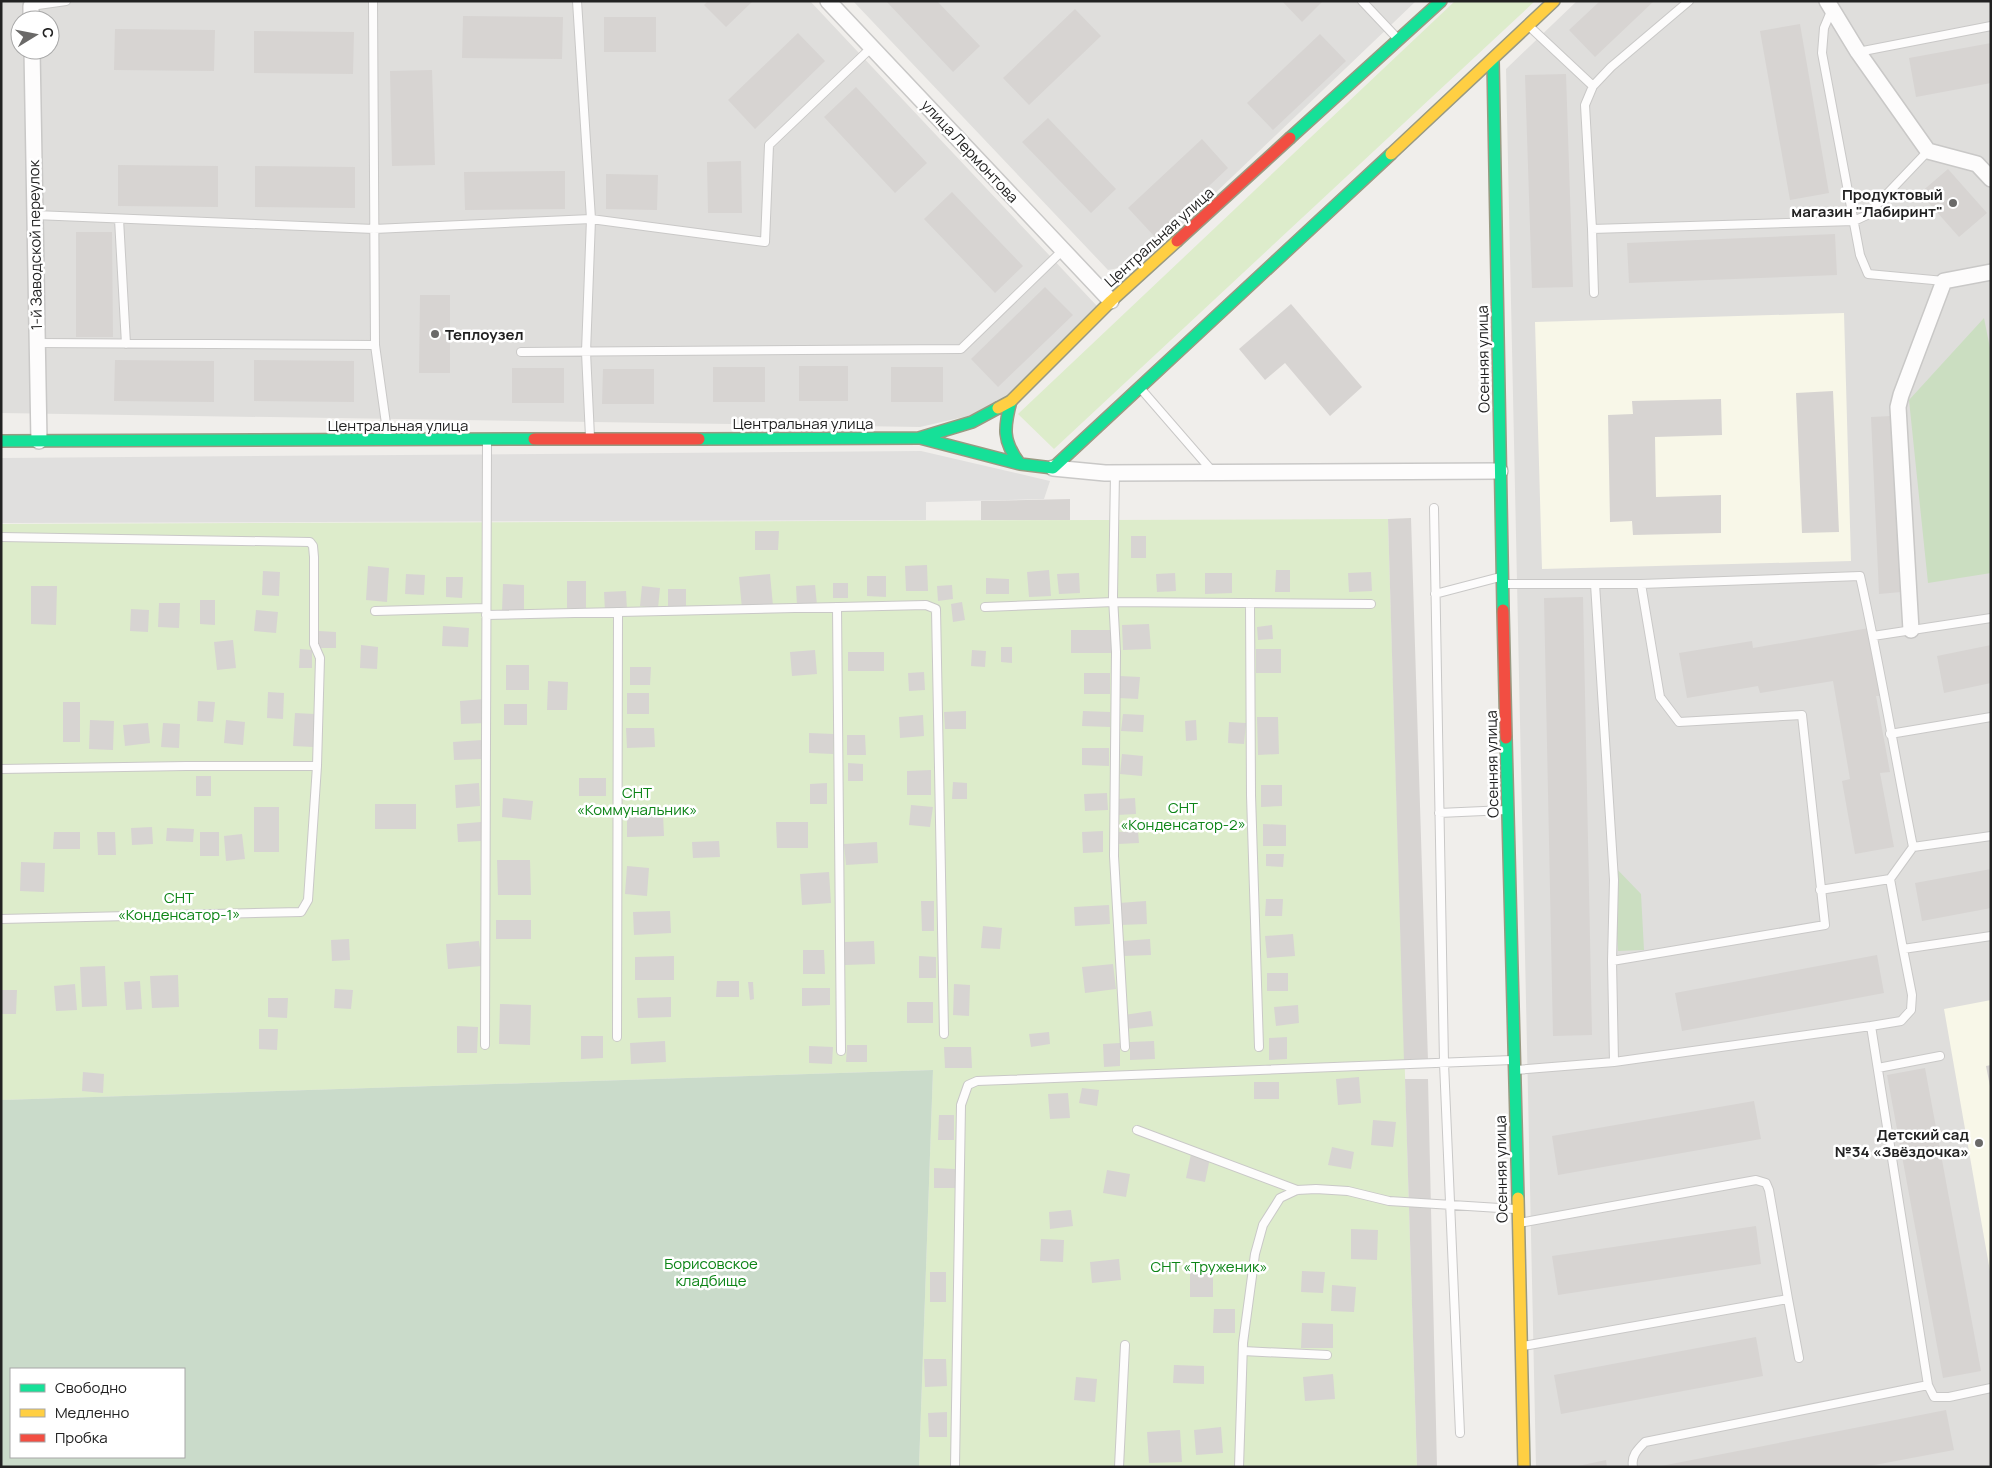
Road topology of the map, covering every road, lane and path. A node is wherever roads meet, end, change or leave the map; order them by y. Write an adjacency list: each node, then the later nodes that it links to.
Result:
1 (66, 1): 10 (lane)
2 (372, 1): 25 (lane)
3 (577, 1): 23 (lane)
4 (828, 1): 14 (street, улица Лермонтова)
5 (1362, 1): 13 (lane)
6 (1440, 1): 13 (street, Центральная улица)
7 (1554, 1): 11 (street)
8 (1689, 1): 18 (lane)
9 (1830, 5): 15 (street); 24 (lane)
10 (40, 10)
11 (1528, 26): 17 (street); 18 (lane)
12 (1991, 26): 15 (lane)
13 (1398, 40): 31 (street, Центральная улица)
14 (872, 47): 23 (lane); 27 (street, улица Лермонтова)
15 (1858, 52): 19 (street)
16 (32, 60): 21 (street, 1-й Заводской переулок)
17 (1493, 60): 37 (street); 47 (street, Осенняя улица)
18 (1593, 86): 26 (lane)
19 (1928, 151): 20 (street); 24 (lane)
20 (1991, 179)
21 (35, 215): 22 (lane); 32 (street, 1-й Заводской переулок)
22 (120, 219): 25 (lane); 33 (lane)
23 (591, 219): 25 (lane); 36 (lane)
24 (1854, 221): 26 (lane); 29 (lane)
25 (374, 229): 34 (lane)
26 (1592, 229): 30 (lane)
27 (1064, 250): 31 (street, улица Лермонтова); 36 (lane)
28 (1991, 272): 29 (street)
29 (1944, 282): 65 (street)
30 (1594, 292)
31 (1111, 301): 38 (street, Центральная улица)
32 (37, 343): 33 (lane); 44 (street, 1-й Заводской переулок)
33 (126, 344): 34 (lane)
34 (375, 345): 42 (lane)
35 (521, 352): 36 (lane)
36 (586, 352): 41 (lane)
37 (1140, 388): 46 (street); 49 (lane)
38 (1012, 401): 39 (street, Центральная улица); 45 (street)
39 (919, 438): 41 (street, Центральная улица); 45 (street)
40 (487, 439): 41 (street, Центральная улица); 42 (street, Центральная улица); 62 (lane)
41 (590, 439)
42 (388, 440): 44 (street, Центральная улица)
43 (1, 441): 44 (street, Центральная улица)
44 (39, 441)
45 (1020, 464): 46 (street)
46 (1053, 468): 48 (street)
47 (1500, 471): 49 (street); 52 (street, Осенняя улица)
48 (1115, 472): 49 (street); 56 (lane)
49 (1213, 472)
50 (1434, 508): 55 (lane)
51 (1, 537): 69 (lane)
52 (1502, 580): 53 (lane); 55 (lane); 71 (street, Осенняя улица)
53 (1595, 584): 54 (lane); 80 (lane)
54 (1641, 584): 66 (lane); 76 (lane)
55 (1435, 594): 72 (lane)
56 (1114, 602): 57 (lane); 60 (lane); 85 (lane)
57 (1250, 603): 58 (lane); 86 (lane)
58 (1371, 604)
59 (837, 607): 63 (lane); 82 (lane); 87 (lane)
60 (985, 607)
61 (376, 611): 62 (lane)
62 (486, 611): 63 (lane); 84 (lane)
63 (618, 612): 83 (lane)
64 (1991, 618): 65 (lane)
65 (1911, 630): 66 (lane)
66 (1874, 636): 68 (lane)
67 (1991, 717): 68 (lane)
68 (1890, 734): 74 (lane)
69 (317, 766): 70 (lane); 77 (lane)
70 (1, 769)
71 (1508, 810): 72 (lane); 91 (street, Осенняя улица)
72 (1439, 813): 90 (lane)
73 (1991, 836): 74 (lane)
74 (1913, 847): 75 (lane)
75 (1890, 880): 76 (lane); 79 (lane)
76 (1820, 890): 80 (lane)
77 (1, 919)
78 (1991, 936): 79 (lane)
79 (1903, 949): 81 (lane)
80 (1612, 961): 89 (lane)
81 (1871, 1026): 89 (lane); 92 (lane)
82 (944, 1034)
83 (617, 1037)
84 (485, 1045)
85 (1125, 1046)
86 (1259, 1047)
87 (841, 1051)
88 (1940, 1056): 92 (lane)
89 (1614, 1062): 91 (lane)
90 (1444, 1063): 91 (lane); 95 (lane); 107 (lane)
91 (1514, 1065): 96 (street, Осенняя улица)
92 (1878, 1068): 104 (lane)
93 (1137, 1130): 94 (lane)
94 (1297, 1190): 95 (lane); 101 (lane)
95 (1449, 1205): 96 (lane); 106 (lane)
96 (1517, 1209): 97 (street, Осенняя улица)
97 (1518, 1224): 98 (lane); 100 (street, Осенняя улица)
98 (1788, 1299): 100 (lane); 103 (lane)
99 (1125, 1345): 108 (lane)
100 (1521, 1346): 110 (street, Осенняя улица)
101 (1243, 1351): 102 (lane); 109 (lane)
102 (1327, 1355)
103 (1799, 1358)
104 (1928, 1385): 105 (lane); 111 (lane)
105 (1991, 1388)
106 (1460, 1433)
107 (955, 1467)
108 (1119, 1467)
109 (1239, 1467)
110 (1524, 1467)
111 (1633, 1467)

